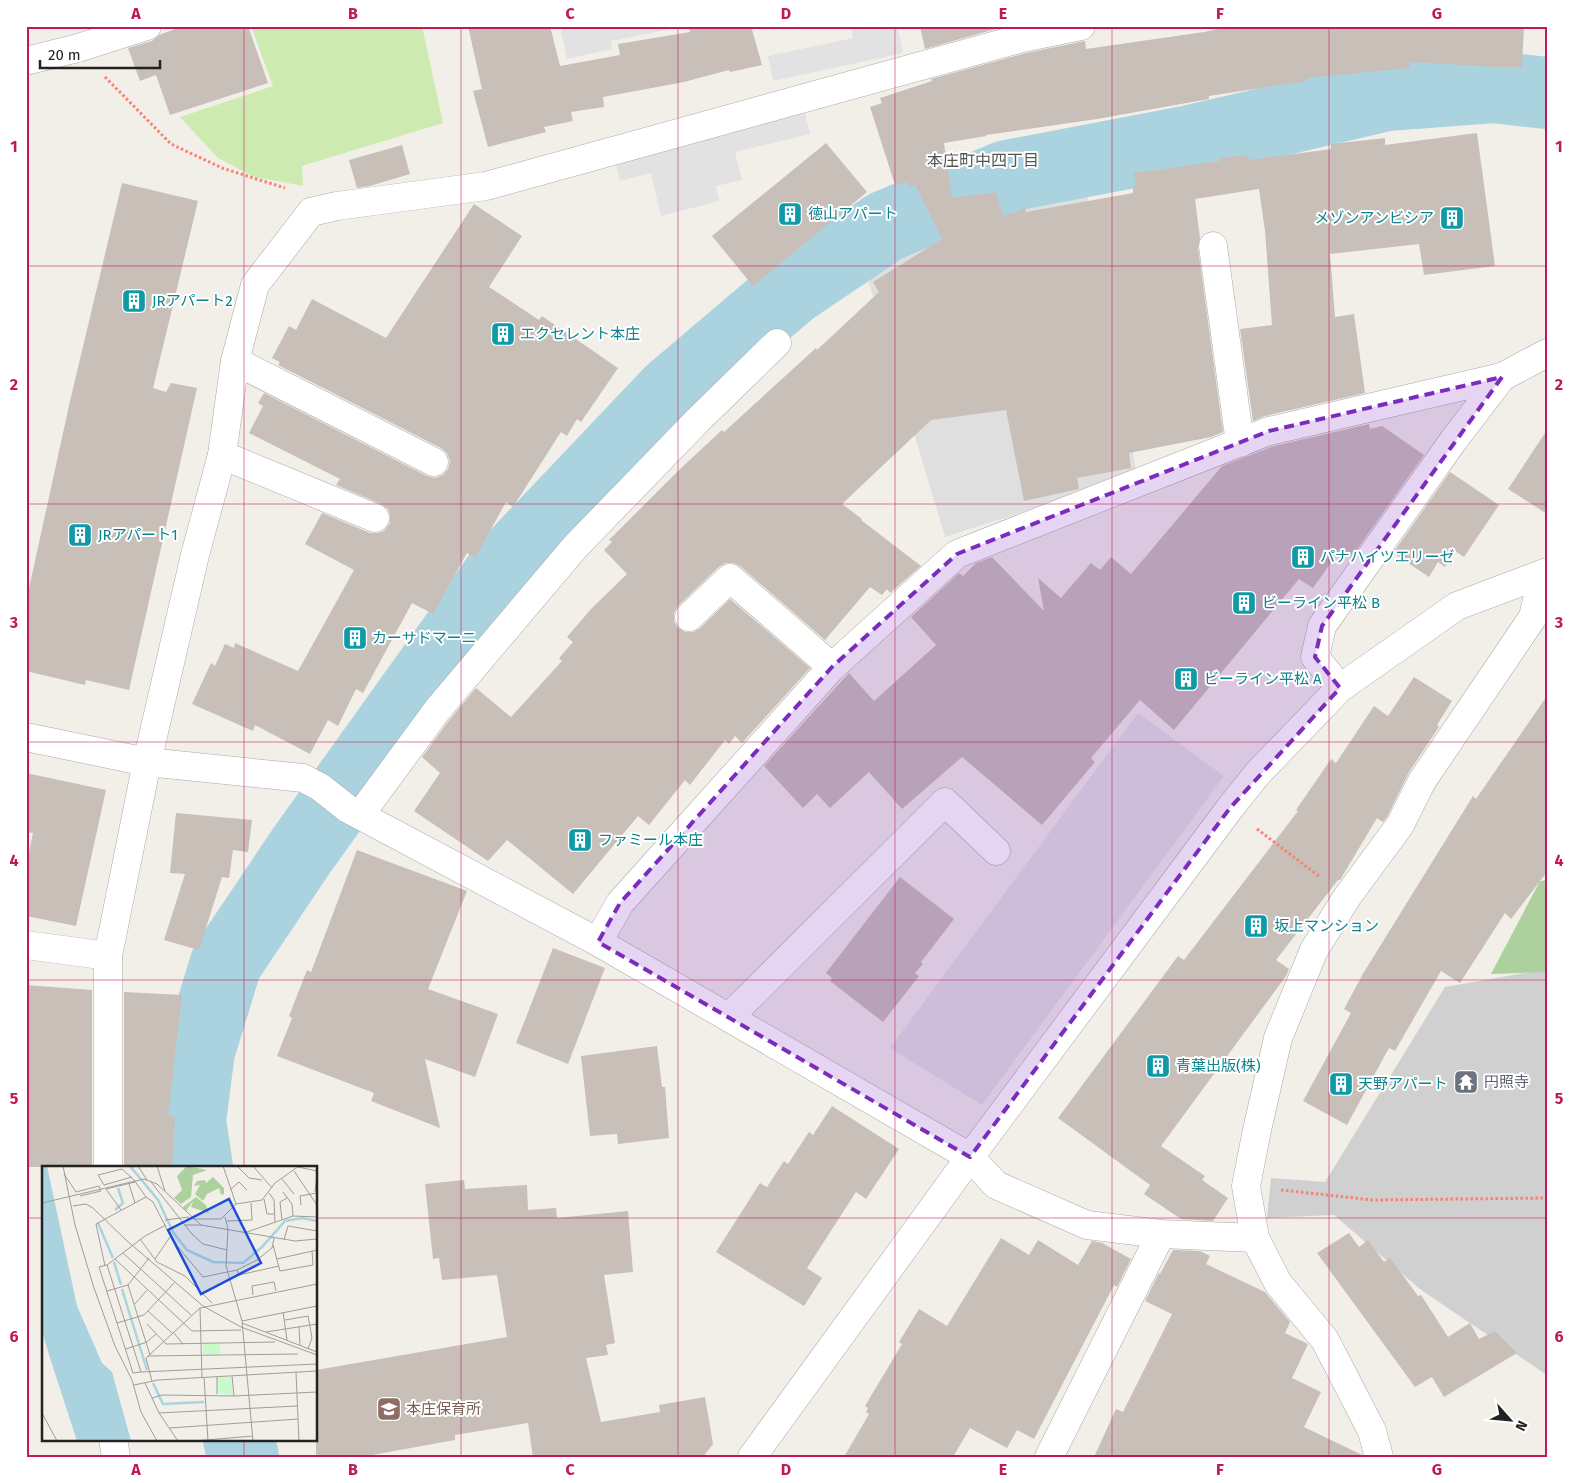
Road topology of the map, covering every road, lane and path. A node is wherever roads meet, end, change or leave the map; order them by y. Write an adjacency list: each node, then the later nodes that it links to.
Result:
1 (147, 26): 3 (street)
2 (1081, 26): 9 (street)
3 (78, 48): 4 (street); 5 (path)
4 (26, 61)
5 (287, 189)
6 (1213, 246): 11 (street)
7 (777, 343): 22 (street)
8 (1547, 353): 10 (street)
9 (235, 361): 12 (street); 13 (street)
10 (1502, 376): 11 (street); 18 (street)
11 (1240, 443): 17 (street)
12 (222, 454): 14 (street); 20 (street)
13 (434, 462)
14 (375, 518)
15 (1545, 573): 18 (street); 24 (street)
16 (689, 617): 17 (street)
17 (832, 667): 25 (street)
18 (1340, 688): 21 (street)
19 (26, 737): 20 (street)
20 (147, 762): 22 (street); 27 (street)
21 (1230, 808): 24 (path); 29 (street)
22 (354, 812): 25 (street)
23 (996, 851): 28 (street)
24 (1346, 896): 31 (street)
25 (598, 942): 28 (street)
26 (26, 945): 27 (street)
27 (108, 956): 30 (street)
28 (729, 1017): 29 (street)
29 (970, 1157): 33 (street); 36 (street)
30 (108, 1166)
31 (1246, 1186): 32 (path); 34 (street)
32 (1547, 1198)
33 (1161, 1234): 34 (street); 38 (street)
34 (1255, 1238): 39 (street)
35 (113, 1440): 37 (street)
36 (765, 1451)
37 (116, 1457)
38 (1049, 1457)
39 (1379, 1457)

